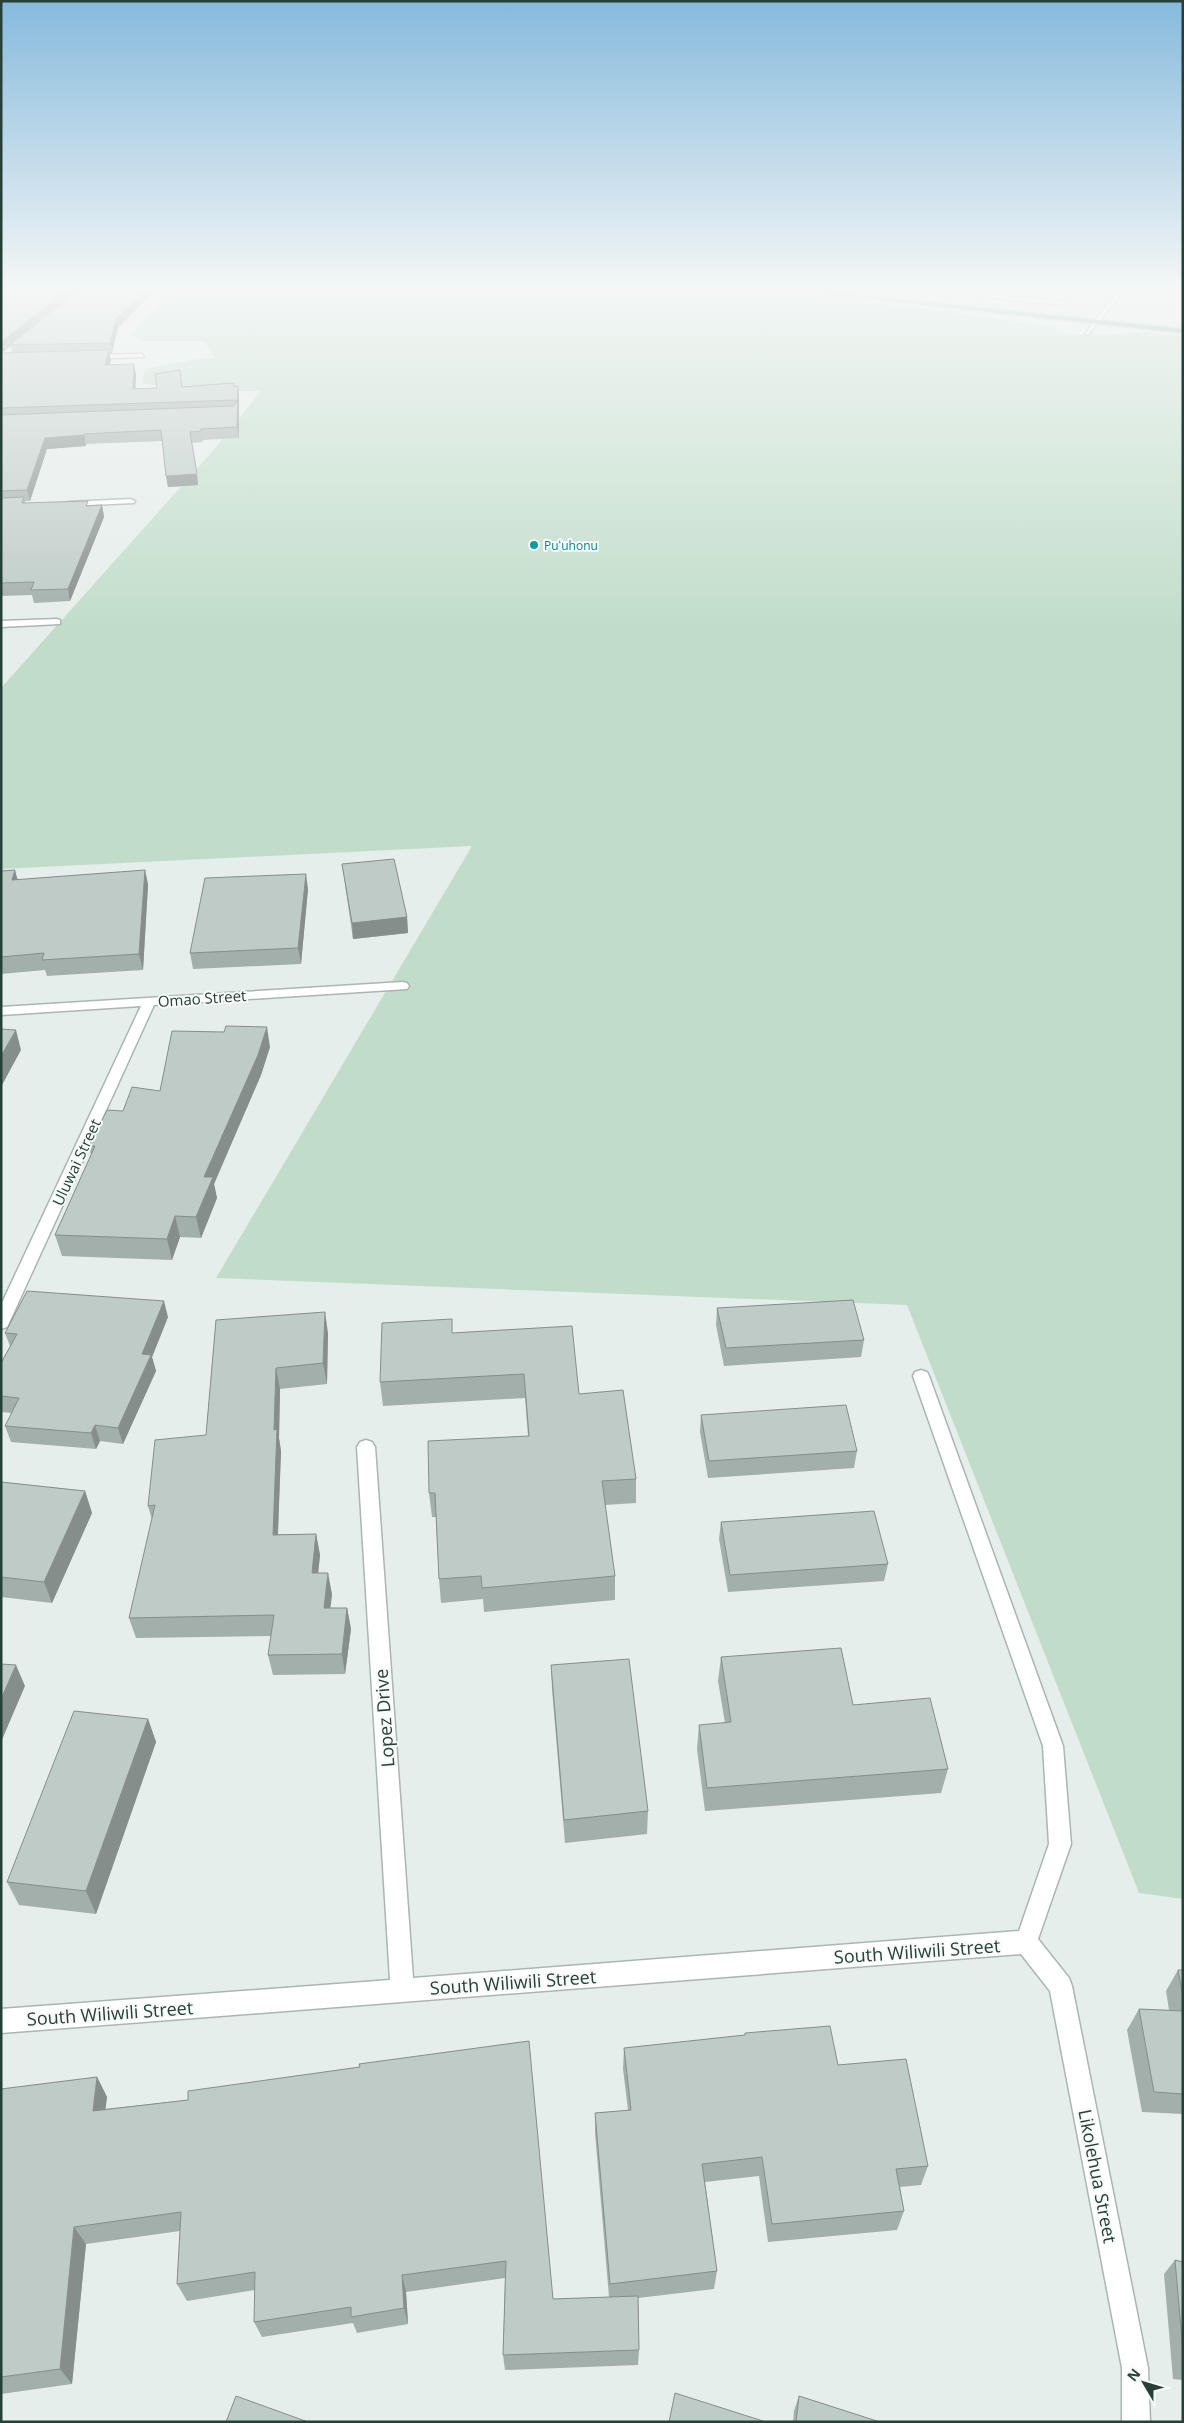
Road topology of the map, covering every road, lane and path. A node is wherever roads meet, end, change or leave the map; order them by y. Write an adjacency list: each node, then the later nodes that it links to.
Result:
1 (131, 501): 2 (street)
2 (61, 504)
3 (58, 622): 4 (street)
4 (1, 624)
5 (403, 986): 6 (street, Omao Street)
6 (150, 1001): 7 (street, Omao Street); 8 (street, Uluwai Street)
7 (1, 1011)
8 (1, 1323)
9 (921, 1376): 11 (street)
10 (366, 1447): 12 (street, Lopez Drive)
11 (1026, 1942): 12 (street, South Wiliwili Street); 14 (street, Likolehua Street)
12 (402, 1990): 13 (street, South Wiliwili Street)
13 (1, 2021)
14 (1136, 2422)

